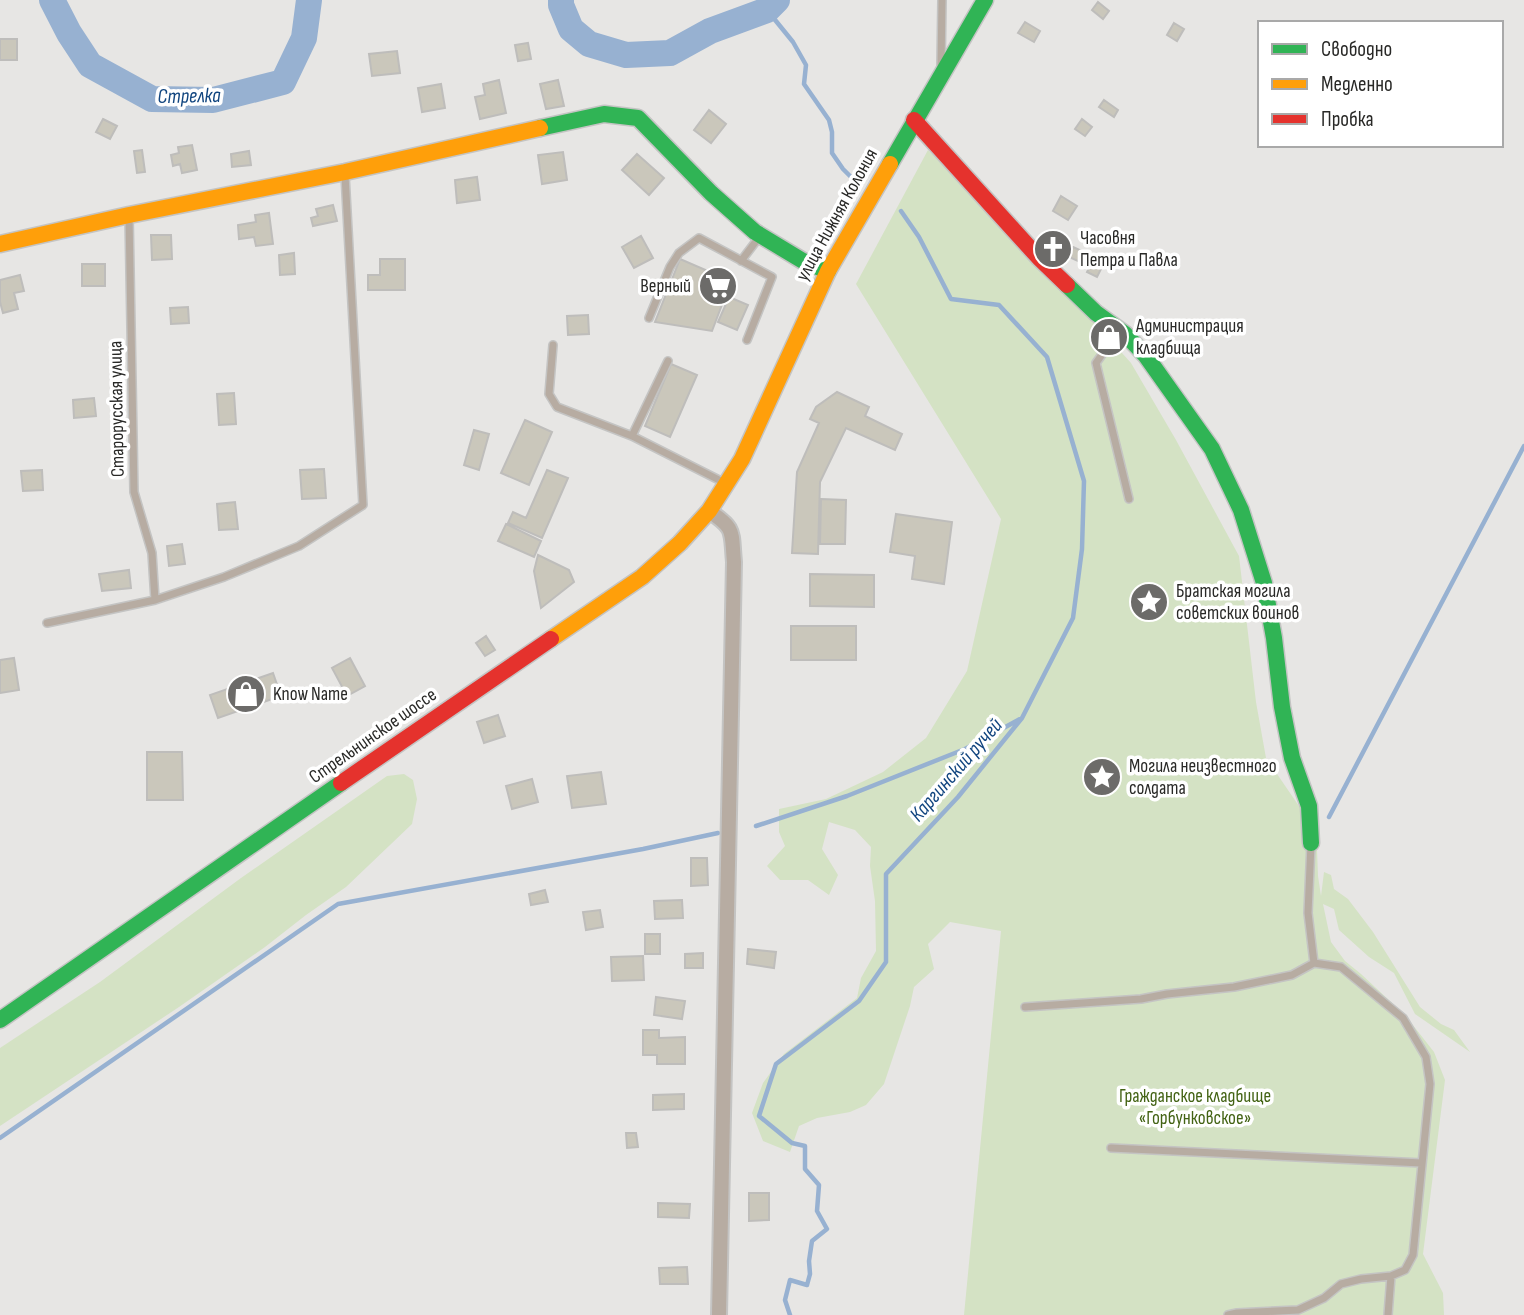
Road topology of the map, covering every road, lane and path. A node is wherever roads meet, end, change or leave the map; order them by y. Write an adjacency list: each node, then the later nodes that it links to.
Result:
1 (942, 0): 3 (lane)
2 (985, 0): 3 (street, улица Нижняя Колония)
3 (941, 75): 4 (street, улица Нижняя Колония)
4 (914, 120): 10 (street, улица Нижняя Колония); 12 (street)
5 (345, 172): 6 (street); 7 (street); 21 (lane)
6 (129, 215): 8 (street); 21 (lane, Старорусская улица)
7 (761, 236): 9 (lane); 10 (street)
8 (0, 244)
9 (741, 261): 11 (lane); 13 (lane)
10 (828, 271): 17 (street, улица Нижняя Колония)
11 (649, 318)
12 (1119, 330): 19 (lane); 23 (street)
13 (747, 340)
14 (553, 345): 16 (lane)
15 (668, 361): 16 (lane)
16 (632, 436): 18 (lane)
17 (742, 459): 18 (street, Стрельнинское шоссе)
18 (727, 484): 20 (street, Стрельнинское шоссе)
19 (1129, 499)
20 (709, 511): 26 (street, Стрельнинское шоссе); 30 (street)
21 (155, 600): 22 (lane)
22 (47, 623)
23 (1311, 843): 24 (lane)
24 (1314, 963): 25 (lane); 28 (lane)
25 (1025, 1007)
26 (0, 1020)
27 (1111, 1147): 28 (lane)
28 (1422, 1163): 29 (lane)
29 (1391, 1276): 31 (lane); 32 (lane)
30 (719, 1315)
31 (1228, 1315)
32 (1388, 1315)

